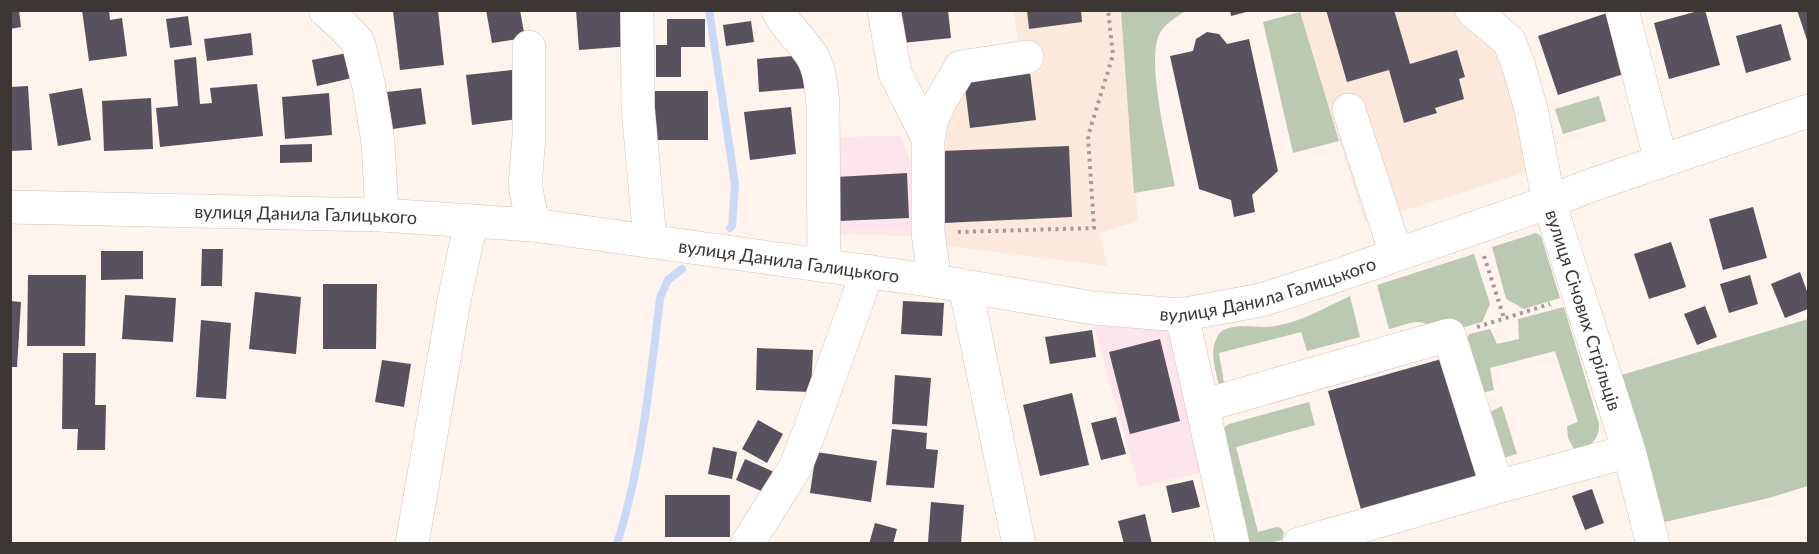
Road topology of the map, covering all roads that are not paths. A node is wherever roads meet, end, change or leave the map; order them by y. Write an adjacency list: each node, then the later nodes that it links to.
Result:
1 (325, 10): 15 (street)
2 (637, 10): 18 (street)
3 (778, 10): 20 (street)
4 (884, 10): 11 (street)
5 (1472, 10): 13 (street)
6 (1622, 10): 12 (street)
7 (529, 46): 17 (street)
8 (1027, 57): 11 (street)
9 (1349, 110): 19 (street)
10 (1809, 111): 12 (street, вулиця Січових Стрільців)
11 (928, 138): 22 (street)
12 (1661, 161): 13 (street, вулиця Січових Стрільців)
13 (1549, 202): 19 (street, вулиця Данила Галицького); 25 (street, вулиця Січових Стрільців)
14 (10, 207): 15 (street, вулиця Данила Галицького)
15 (382, 215): 16 (street, вулиця Данила Галицького)
16 (471, 220): 17 (street, вулиця Данила Галицького); 27 (street)
17 (533, 225): 18 (street, вулиця Данила Галицького)
18 (650, 240): 20 (street, вулиця Данила Галицького)
19 (1396, 254): 23 (street, вулиця Данила Галицького)
20 (825, 266): 21 (street, вулиця Данила Галицького)
21 (868, 271): 22 (street, вулиця Данила Галицького); 28 (street)
22 (950, 283): 23 (street, вулиця Данила Галицького); 29 (street)
23 (1180, 315): 24 (street)
24 (1202, 406): 26 (street); 30 (street)
25 (1629, 451): 26 (street); 32 (street, вулиця Січових Стрільців)
26 (1497, 488): 31 (street)
27 (412, 543)
28 (747, 543)
29 (1019, 543)
30 (1233, 543)
31 (1299, 543)
32 (1653, 543)

